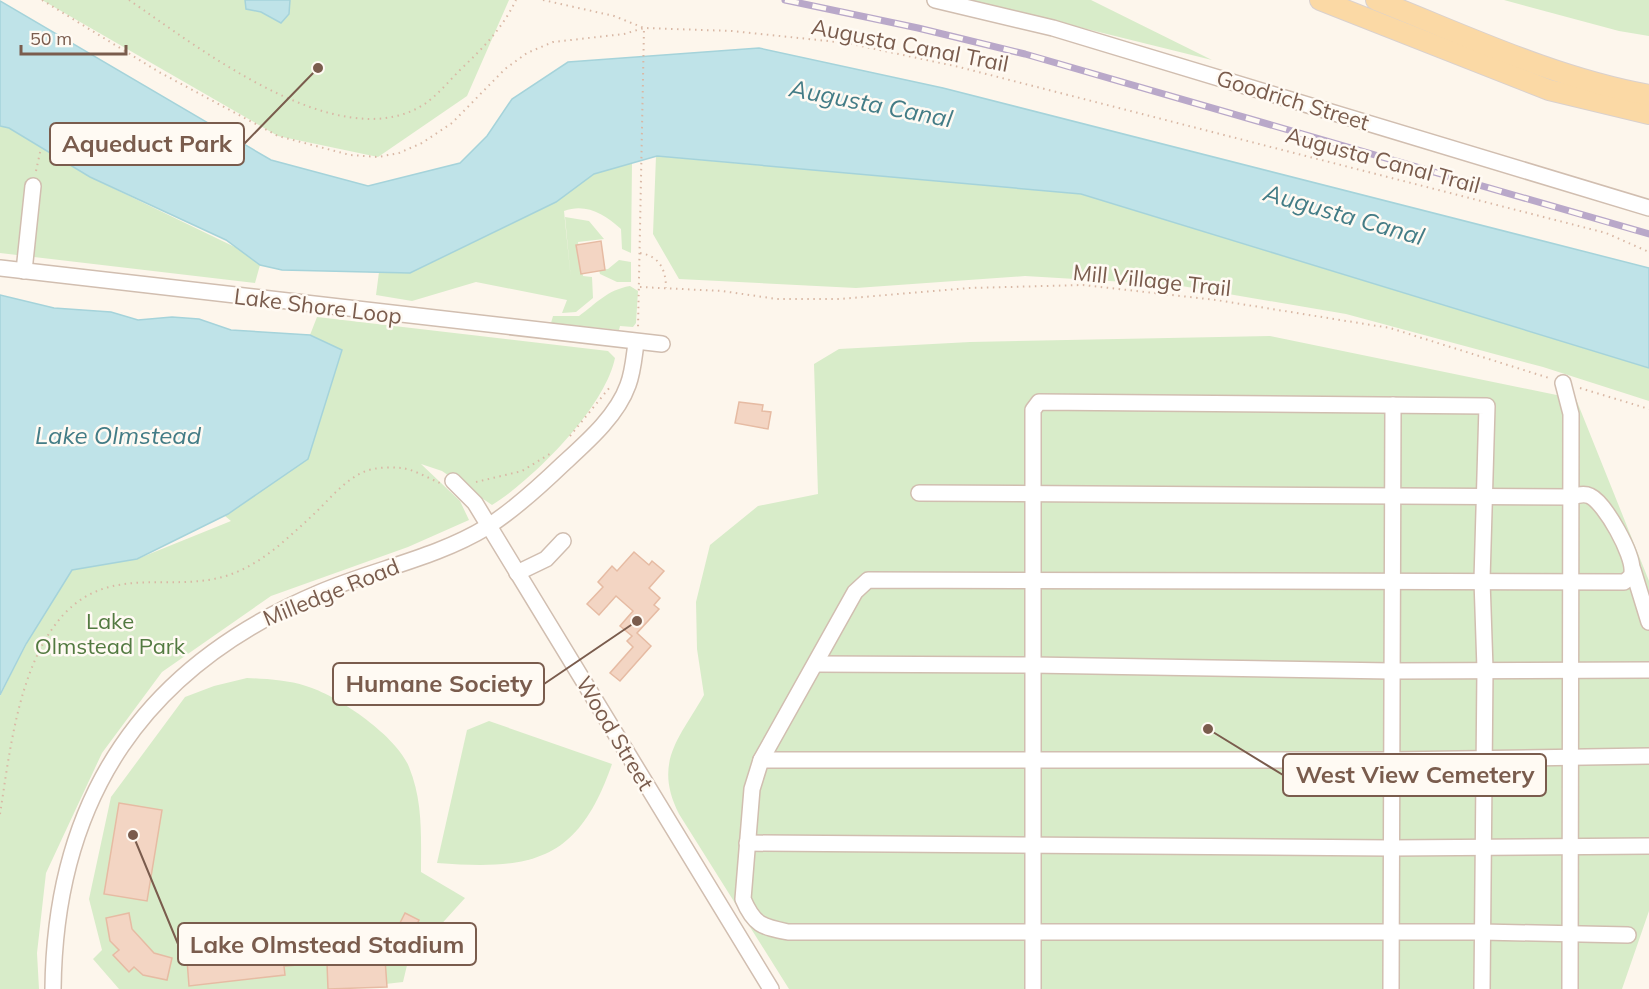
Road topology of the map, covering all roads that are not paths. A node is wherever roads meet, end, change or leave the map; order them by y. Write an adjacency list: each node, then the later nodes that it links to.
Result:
1 (934, 0): 7 (street, Goodrich Street)
2 (1320, 0): 5 (main road)
3 (1376, 0): 4 (main road)
4 (1649, 95)
5 (1649, 114)
6 (33, 186): 9 (street)
7 (1649, 208)
8 (0, 268): 9 (street, Lake Shore Loop)
9 (24, 271): 10 (street, Lake Shore Loop)
10 (633, 337): 11 (street, Lake Shore Loop); 20 (street, Milledge Road)
11 (662, 344)
12 (1563, 382): 19 (street)
13 (1393, 405): 16 (street); 17 (street); 18 (street)
14 (446, 482): 20 (street, Wood Street)
15 (919, 492): 16 (street)
16 (1032, 493): 17 (street); 25 (street)
17 (1393, 496): 18 (street); 26 (street)
18 (1486, 496): 19 (street); 24 (street)
19 (1572, 497): 22 (street); 27 (street)
20 (488, 526): 23 (street, Wood Street); 52 (street, Milledge Road)
21 (562, 540): 23 (street)
22 (1633, 570): 27 (street); 28 (street)
23 (517, 573): 53 (street, Wood Street)
24 (1482, 580): 26 (street); 27 (street); 31 (street)
25 (1032, 581): 26 (street); 29 (street); 30 (street)
26 (1392, 581): 34 (street)
27 (1572, 582): 32 (street)
28 (1649, 622)
29 (816, 664): 30 (street); 38 (street)
30 (1032, 664): 34 (street); 40 (street)
31 (1485, 669): 32 (street); 34 (street); 36 (street)
32 (1570, 669): 33 (street); 37 (street)
33 (1649, 670)
34 (1391, 671): 39 (street)
35 (1649, 756): 37 (street)
36 (1482, 757): 37 (street); 39 (street); 43 (street)
37 (1570, 757): 44 (street)
38 (761, 760): 40 (street); 41 (street)
39 (1391, 760): 40 (street); 46 (street)
40 (1032, 761): 42 (street)
41 (747, 843): 42 (street); 47 (street)
42 (1032, 845): 46 (street); 47 (street)
43 (1482, 846): 44 (street); 46 (street); 48 (street)
44 (1572, 846): 45 (street); 50 (street)
45 (1649, 846)
46 (1390, 848): 49 (street)
47 (1033, 931): 49 (street); 54 (street)
48 (1482, 932): 49 (street); 50 (street); 56 (street)
49 (1389, 933): 55 (street)
50 (1572, 933): 51 (street); 57 (street)
51 (1628, 935)
52 (53, 989)
53 (771, 989)
54 (1032, 989)
55 (1390, 989)
56 (1482, 989)
57 (1570, 989)

